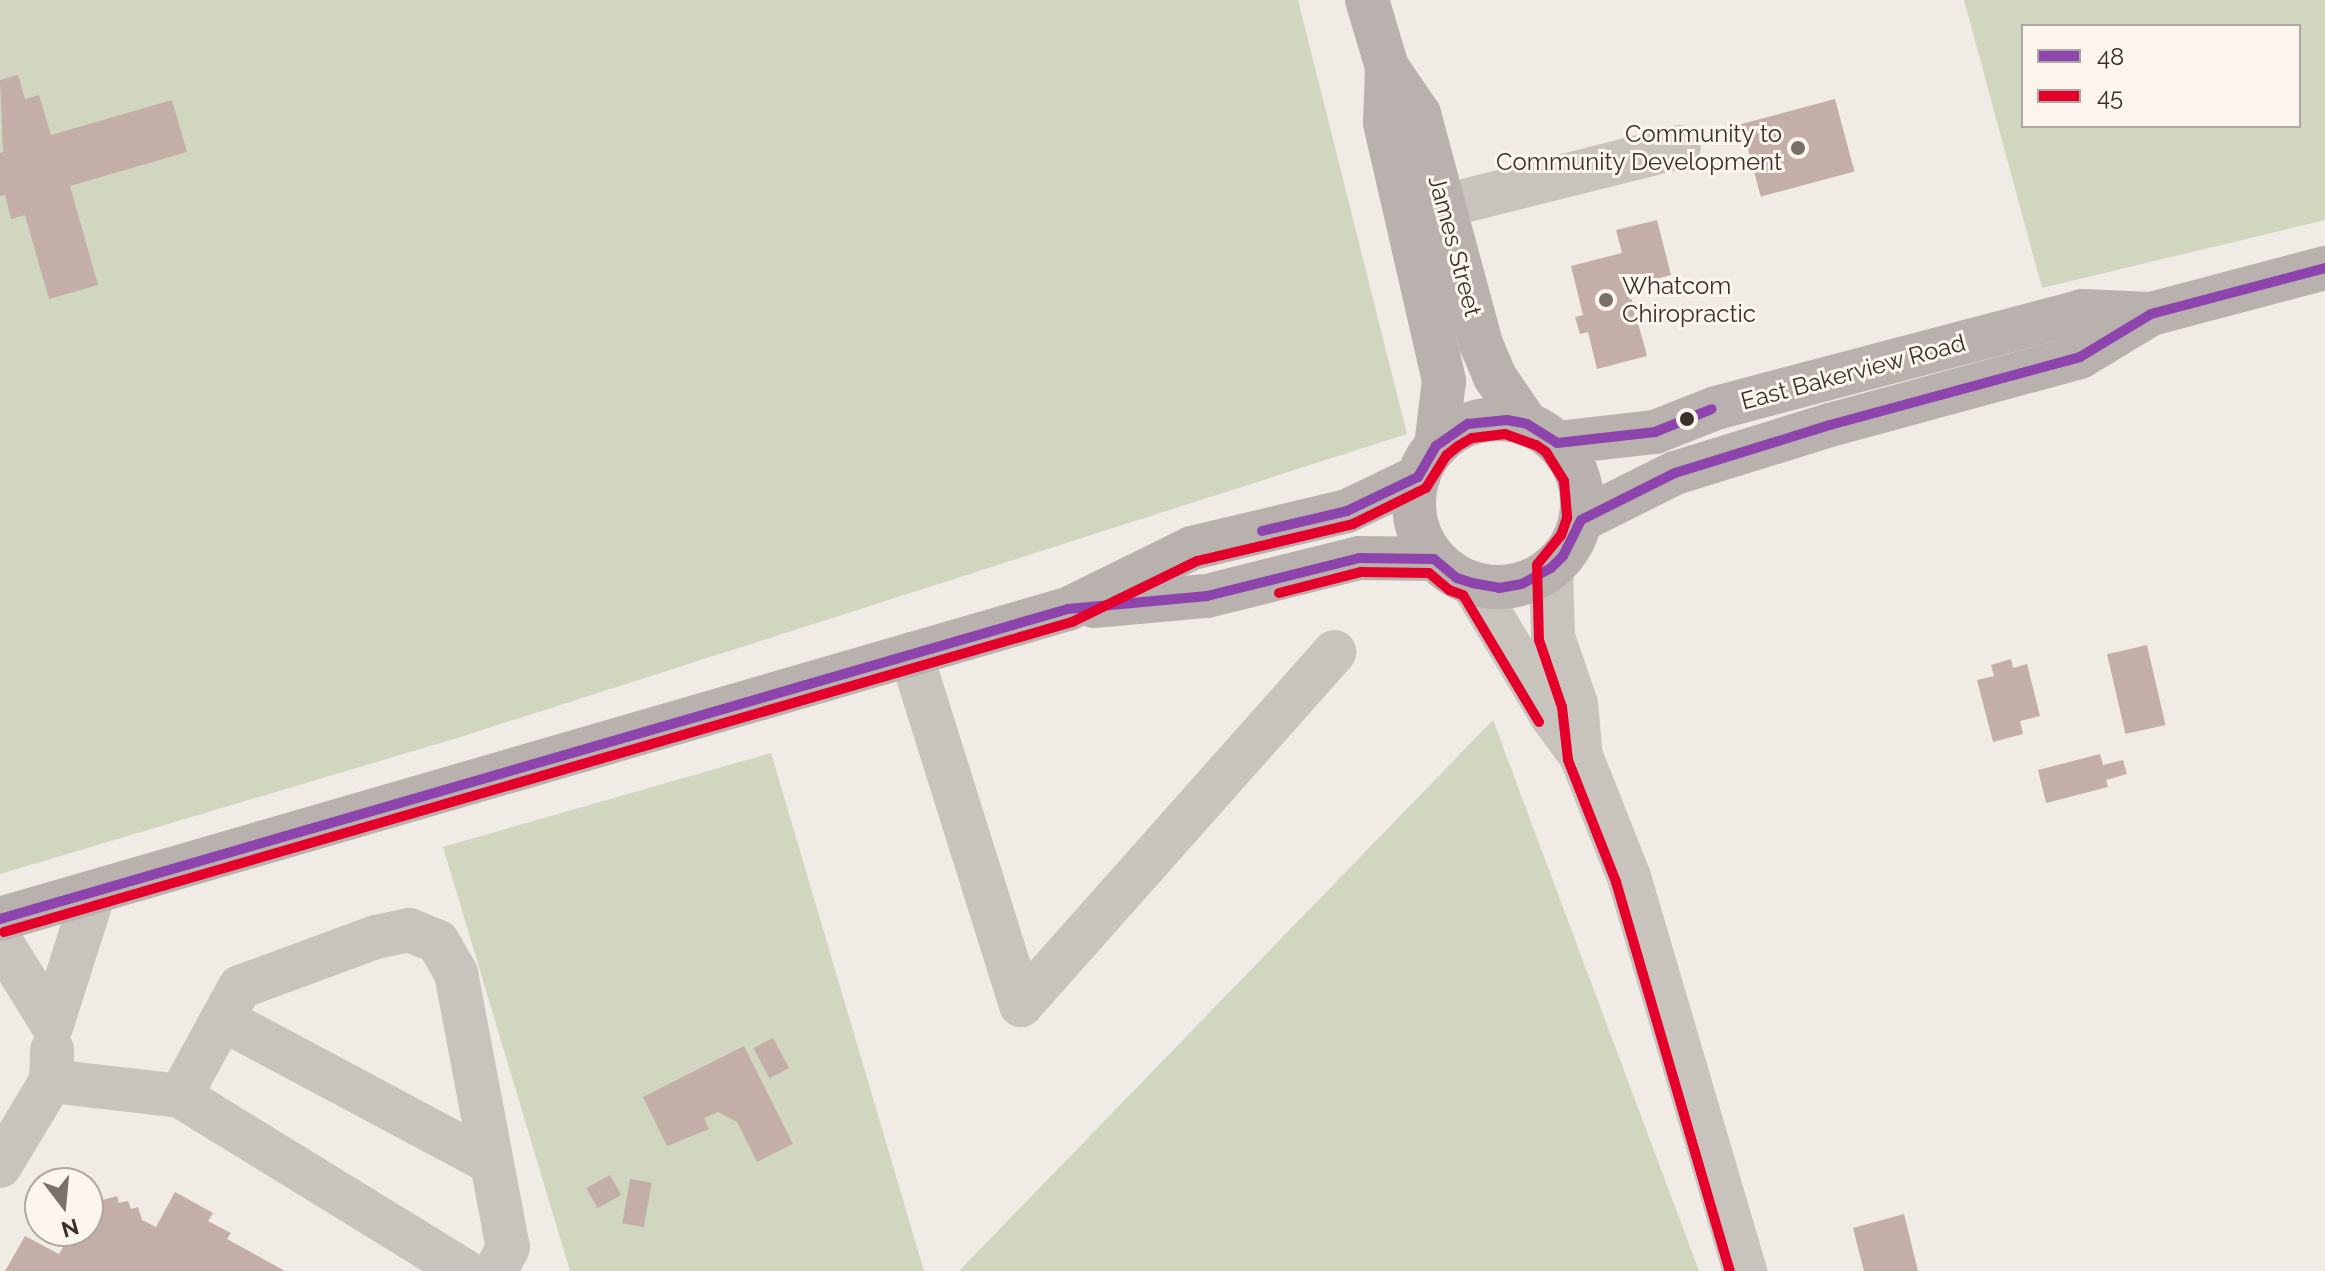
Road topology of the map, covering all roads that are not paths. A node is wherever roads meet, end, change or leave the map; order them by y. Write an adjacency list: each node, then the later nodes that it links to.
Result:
1 (1367, 0): 2 (main road, James Street)
2 (1387, 67): 4 (main road, James Street); 5 (main road, James Street)
3 (1679, 147): 4 (street)
4 (1444, 206): 5 (street); 8 (main road, James Street)
5 (1413, 248): 9 (main road, James Street)
6 (2325, 268): 7 (main road, East Bakerview Road)
7 (2151, 314): 8 (main road, East Bakerview Road); 10 (main road, East Bakerview Road)
8 (1542, 434): 9 (main road); 10 (main road)
9 (1427, 461): 11 (main road); 14 (main road)
10 (1581, 520): 12 (main road)
11 (1434, 559): 13 (main road); 14 (main road)
12 (1551, 568): 13 (main road); 17 (street)
13 (1472, 583): 17 (street)
14 (1068, 609): 16 (main road)
15 (1334, 652): 16 (street)
16 (911, 654): 18 (main road)
17 (1581, 756): 29 (street)
18 (94, 892): 19 (main road); 22 (street)
19 (0, 919)
20 (0, 940): 22 (street)
21 (222, 1019): 24 (street); 26 (street); 26 (street)
22 (52, 1024): 23 (street)
23 (51, 1081): 24 (street); 25 (street)
24 (180, 1096): 27 (street)
25 (2, 1156)
26 (492, 1163): 28 (street)
27 (465, 1271)
28 (496, 1271)
29 (1745, 1271)

